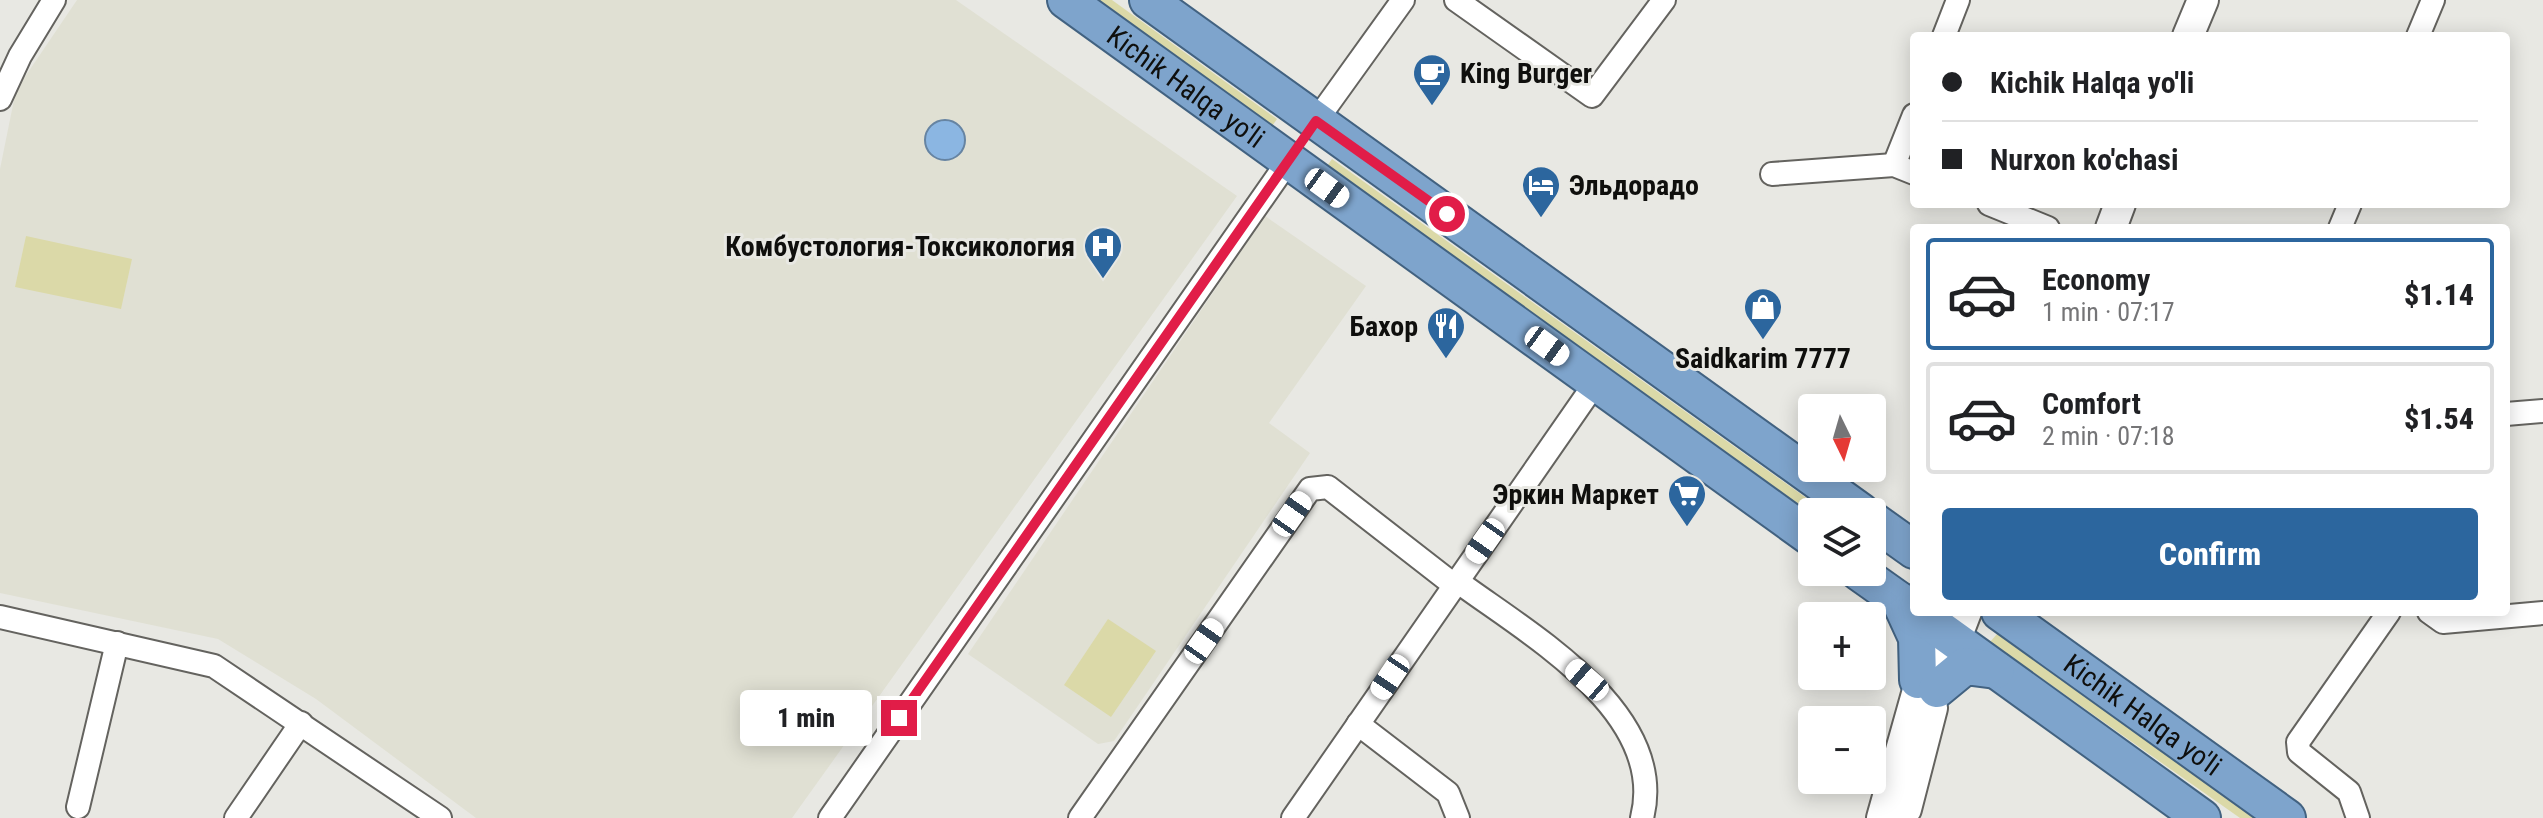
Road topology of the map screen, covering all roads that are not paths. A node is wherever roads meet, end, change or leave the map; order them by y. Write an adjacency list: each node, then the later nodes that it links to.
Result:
1 (54, 0): 15 (street)
2 (1066, 0): 18 (highway, Kichik Halqa yo'li)
3 (1148, 0): 16 (highway, Kichik Halqa yo'li)
4 (1403, 0): 16 (street)
5 (1456, 0): 6 (street)
6 (1664, 0)
7 (1958, 0): 11 (street)
8 (2187, 0): 12 (main road)
9 (2203, 0): 13 (main road)
10 (2433, 0): 14 (street)
11 (1946, 32)
12 (2175, 32)
13 (2190, 32)
14 (2420, 32)
15 (0, 99)
16 (1316, 121): 18 (highway); 26 (highway, Kichik Halqa yo'li)
17 (1910, 137): 19 (street)
18 (1289, 160): 23 (highway, Kichik Halqa yo'li); 49 (street)
19 (1904, 169): 20 (street)
20 (1772, 174)
21 (1999, 208): 22 (street)
22 (2038, 224)
23 (1596, 382): 27 (highway, Kichik Halqa yo'li); 30 (street)
24 (2543, 411): 25 (street)
25 (2510, 414)
26 (1841, 498)
27 (1798, 528)
28 (1886, 529): 29 (highway)
29 (1910, 545)
30 (1455, 583): 45 (street); 50 (street); 53 (street)
31 (1882, 586): 32 (highway, Kichik Halqa yo'li)
32 (1910, 603)
33 (2543, 613): 37 (street)
34 (2006, 616): 57 (highway, Kichik Halqa yo'li)
35 (2386, 616): 58 (street)
36 (2435, 616): 38 (street)
37 (2510, 616)
38 (2510, 616)
39 (0, 617): 41 (street)
40 (1934, 617): 42 (highway, Kichik Halqa yo'li); 43 (main road); 43 (highway)
41 (117, 643): 44 (street); 46 (street)
42 (1996, 670): 43 (highway); 56 (highway, Kichik Halqa yo'li)
43 (1927, 685): 54 (main road); 55 (main road)
44 (301, 723): 47 (street); 48 (street)
45 (1358, 724): 51 (street); 52 (street)
46 (78, 807)
47 (236, 818)
48 (440, 818)
49 (830, 818)
50 (1080, 818)
51 (1293, 818)
52 (1458, 818)
53 (1642, 818)
54 (1882, 818)
55 (1904, 818)
56 (2202, 818)
57 (2287, 818)
58 (2358, 818)

